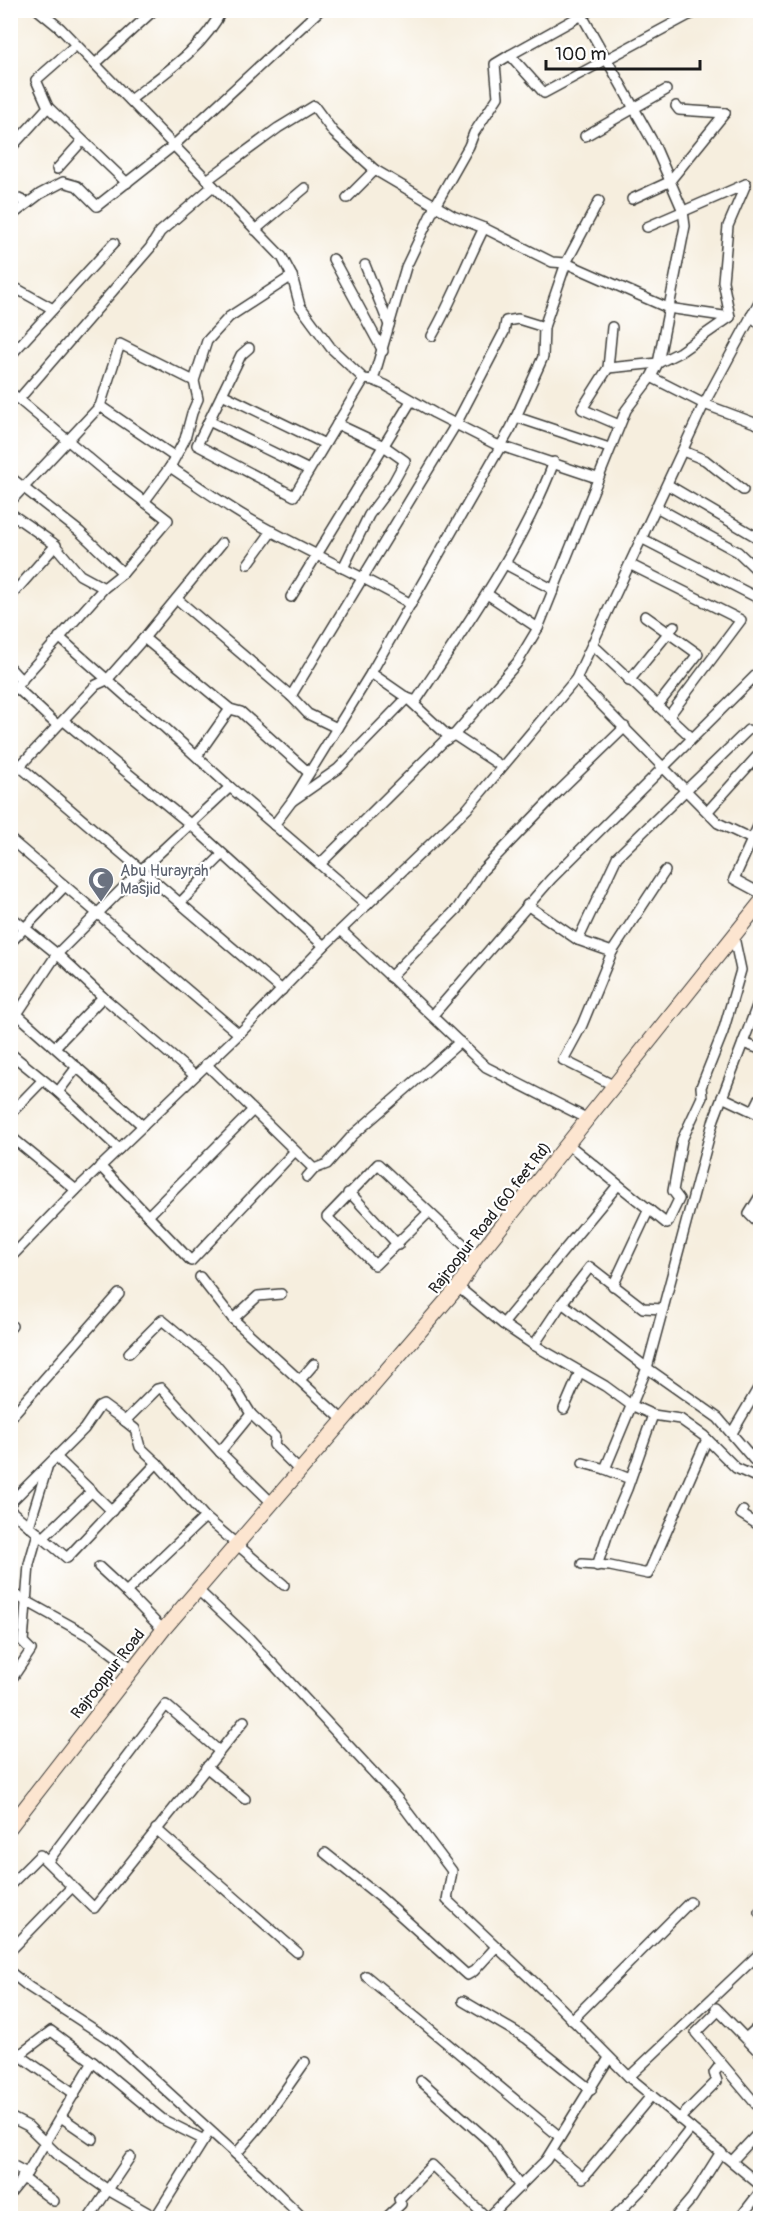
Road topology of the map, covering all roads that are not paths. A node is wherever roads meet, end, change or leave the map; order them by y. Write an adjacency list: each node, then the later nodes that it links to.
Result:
1 (38, 10): 8 (street)
2 (154, 10): 11 (street)
3 (222, 10): 13 (street)
4 (320, 10): 19 (street)
5 (591, 10): 7 (street)
6 (702, 10): 10 (street)
7 (580, 13): 9 (street); 10 (street)
8 (76, 45): 11 (street); 15 (street)
9 (510, 55): 10 (street); 32 (street)
10 (606, 60): 16 (street)
11 (95, 64): 13 (street)
12 (666, 90): 16 (street)
13 (130, 100): 19 (street)
14 (676, 106): 23 (street)
15 (48, 107): 18 (street); 20 (street)
16 (635, 107): 17 (street); 23 (street)
17 (585, 136)
18 (82, 141): 21 (street); 24 (street)
19 (173, 146): 24 (street); 25 (street)
20 (10, 149)
21 (57, 169)
22 (375, 170): 25 (street); 28 (street); 32 (street)
23 (669, 182): 29 (street); 33 (street)
24 (127, 183): 31 (street)
25 (210, 183): 37 (street); 64 (street)
26 (305, 188): 37 (street)
27 (10, 195): 31 (street)
28 (347, 198)
29 (632, 199)
30 (599, 201): 40 (street)
31 (28, 203): 34 (street)
32 (435, 206): 36 (street); 49 (street)
33 (683, 211): 35 (street); 45 (street); 48 (street)
34 (15, 213)
35 (647, 227)
36 (484, 228): 40 (street); 53 (street)
37 (255, 230): 42 (street)
38 (114, 243): 46 (street)
39 (333, 259): 55 (street)
40 (566, 263): 45 (street); 51 (street)
41 (365, 265): 49 (street)
42 (292, 276): 60 (street); 61 (street)
43 (10, 285): 46 (street)
44 (760, 300): 47 (street)
45 (668, 308): 48 (street); 57 (street)
46 (53, 309): 56 (street)
47 (751, 316): 50 (street); 66 (street)
48 (730, 317): 57 (street)
49 (389, 324): 55 (street)
50 (760, 324)
51 (544, 327): 68 (street); 71 (street)
52 (612, 327): 58 (street)
53 (432, 336)
54 (249, 348): 63 (street)
55 (383, 351): 60 (street)
56 (10, 356)
57 (658, 363): 58 (street); 59 (street)
58 (608, 368): 72 (street)
59 (651, 377): 66 (street); 72 (street)
60 (368, 380): 65 (street); 70 (street)
61 (194, 381): 67 (street); 80 (street)
62 (10, 392): 64 (street)
63 (222, 394): 69 (street); 75 (street)
64 (19, 399): 74 (street)
65 (411, 400): 71 (street); 76 (street)
66 (704, 404): 73 (street); 79 (street)
67 (100, 406): 74 (street); 80 (street)
68 (516, 417): 77 (street); 78 (street)
69 (209, 421): 83 (street); 83 (street)
70 (337, 424): 75 (street); 76 (street)
71 (456, 424): 77 (street); 105 (street)
72 (619, 425): 78 (street)
73 (760, 425)
74 (69, 440): 87 (street); 90 (street)
75 (325, 444): 83 (street)
76 (384, 446): 98 (street); 102 (street)
77 (501, 446): 81 (street); 113 (street)
78 (609, 448): 85 (street)
79 (683, 450): 86 (street); 88 (street)
80 (175, 457): 82 (street)
81 (554, 462): 85 (street); 100 (street)
82 (170, 467): 90 (street); 93 (street)
83 (309, 470)
84 (10, 477): 87 (street)
85 (597, 478): 107 (street)
86 (668, 485): 91 (street); 95 (street)
87 (25, 489): 89 (street); 103 (street)
88 (743, 490)
89 (10, 502)
90 (144, 502): 103 (street)
91 (658, 508): 94 (street); 104 (street)
92 (10, 513): 97 (street)
93 (272, 531): 98 (street); 99 (street)
94 (643, 539): 101 (street); 108 (street)
95 (760, 539)
96 (222, 543): 112 (street)
97 (56, 545): 106 (street); 110 (street)
98 (316, 555): 102 (street); 111 (street)
99 (248, 564)
100 (504, 564): 107 (street); 109 (street)
101 (631, 565): 119 (street); 132 (street)
102 (343, 568): 105 (street)
103 (123, 573): 106 (street)
104 (760, 573)
105 (364, 577): 113 (street); 128 (street)
106 (104, 588): 117 (street)
107 (554, 590): 115 (street)
108 (760, 590)
109 (487, 594): 115 (street); 129 (street)
110 (10, 597)
111 (291, 597)
112 (177, 599): 118 (street); 128 (street)
113 (411, 604): 121 (street)
114 (645, 616): 116 (street)
115 (538, 628): 137 (street)
116 (672, 629): 125 (street); 130 (street)
117 (59, 638): 124 (street); 126 (street)
118 (144, 638): 124 (street); 131 (street)
119 (593, 645): 123 (street); 125 (street)
120 (10, 668): 126 (street)
121 (371, 673): 129 (street); 135 (street)
122 (758, 674): 127 (street); 138 (street)
123 (576, 679): 134 (street); 143 (street)
124 (107, 680): 133 (street); 140 (street)
125 (629, 681): 130 (street)
126 (16, 687): 133 (street)
127 (760, 689)
128 (291, 696): 135 (street)
129 (407, 698): 137 (street); 148 (street)
130 (658, 705): 132 (street)
131 (230, 709): 140 (street); 145 (street)
132 (669, 716): 138 (street)
133 (61, 723): 142 (street); 151 (street)
134 (625, 727): 144 (street); 175 (street)
135 (337, 728): 145 (street)
136 (748, 730): 147 (street)
137 (454, 735): 143 (street); 156 (street)
138 (692, 738): 144 (street)
139 (760, 753): 149 (street)
140 (197, 756): 146 (street)
141 (10, 758): 142 (street)
142 (20, 766): 157 (street)
143 (501, 766): 163 (street)
144 (664, 766): 147 (street); 164 (street)
145 (309, 773): 148 (street)
146 (230, 787): 151 (street); 152 (street)
147 (687, 789): 149 (street); 170 (street)
148 (292, 801): 152 (street)
149 (708, 811): 154 (street)
150 (760, 822): 154 (street)
151 (190, 824): 155 (street); 157 (street)
152 (274, 825): 156 (street)
153 (10, 839): 159 (street)
154 (757, 841): 160 (street)
155 (222, 855): 161 (street); 172 (street)
156 (320, 864): 163 (street)
157 (142, 870): 161 (street); 165 (street)
158 (665, 871): 173 (street)
159 (65, 886): 165 (street); 167 (street)
160 (760, 893)
161 (181, 902): 176 (street)
162 (760, 903): 169 (main road, Rajroopur Road (60 feet Rd))
163 (367, 905): 168 (street)
164 (527, 905): 170 (street); 179 (street)
165 (97, 913): 174 (street); 181 (street)
166 (10, 916): 167 (street)
167 (26, 929): 171 (street); 174 (street)
168 (341, 930): 172 (street); 175 (street)
169 (734, 937): 191 (main road, Rajroopur Road (60 feet Rd)); 211 (street)
170 (578, 940): 173 (street)
171 (10, 943)
172 (324, 946): 176 (street)
173 (612, 952): 191 (street)
174 (57, 954): 177 (street); 180 (street)
175 (390, 977): 179 (street)
176 (282, 990): 181 (street)
177 (103, 997): 184 (street); 189 (street)
178 (760, 998): 183 (street)
179 (433, 1015): 182 (street)
180 (14, 1017): 184 (street)
181 (239, 1034): 187 (street)
182 (460, 1042): 198 (street); 205 (street)
183 (743, 1043): 185 (street); 193 (street)
184 (55, 1047): 188 (street)
185 (760, 1049)
186 (10, 1053): 190 (street)
187 (206, 1064): 189 (street); 195 (street)
188 (77, 1067): 192 (street); 199 (street)
189 (194, 1075): 199 (street)
190 (42, 1081): 192 (street); 197 (street)
191 (615, 1086): 198 (main road, Rajroopur Road (60 feet Rd))
192 (58, 1092): 202 (street)
193 (722, 1097): 196 (street); 224 (street)
194 (760, 1098): 196 (street)
195 (253, 1110): 203 (street); 213 (street)
196 (757, 1113)
197 (10, 1114)
198 (588, 1119): 201 (main road, Rajroopur Road (60 feet Rd))
199 (143, 1126): 202 (street)
200 (10, 1136): 208 (street)
201 (569, 1145): 207 (street); 216 (main road, Rajroopur Road (60 feet Rd))
202 (119, 1149): 204 (street)
203 (295, 1151): 205 (street); 213 (street)
204 (100, 1166): 208 (street); 213 (street)
205 (314, 1169): 206 (street)
206 (307, 1177)
207 (618, 1185): 211 (street); 226 (street)
208 (76, 1190): 217 (street)
209 (348, 1193): 212 (street); 215 (street); 215 (street)
210 (760, 1196): 214 (street)
211 (649, 1209): 219 (street)
212 (429, 1212): 215 (street); 216 (street)
213 (148, 1216)
214 (760, 1225)
215 (398, 1245)
216 (477, 1257): 220 (main road, Rajroopur Road (60 feet Rd))
217 (10, 1258)
218 (200, 1277): 225 (street)
219 (613, 1286): 223 (street); 224 (street)
220 (458, 1287): 226 (street); 240 (main road, Rajroopur Road (60 feet Rd))
221 (119, 1294): 238 (street)
222 (281, 1294): 225 (street)
223 (562, 1303): 227 (street); 230 (street)
224 (663, 1309): 230 (street)
225 (233, 1320): 232 (street)
226 (503, 1324): 227 (street)
227 (534, 1346): 231 (street)
228 (129, 1353): 236 (street)
229 (314, 1364): 232 (street)
230 (647, 1368): 234 (street); 241 (street)
231 (580, 1372): 234 (street); 235 (street)
232 (300, 1380): 240 (street)
233 (760, 1385): 241 (street)
234 (631, 1405): 237 (street); 249 (street)
235 (564, 1409)
236 (251, 1414): 243 (street); 250 (street)
237 (653, 1414): 242 (street); 251 (street)
238 (10, 1418)
239 (125, 1421): 243 (street); 244 (street); 245 (street)
240 (344, 1422): 250 (main road, Rajroopur Road (60 feet Rd))
241 (732, 1433): 247 (street)
242 (707, 1439): 252 (street); 265 (street)
243 (220, 1452): 254 (street)
244 (56, 1457): 248 (street); 253 (street)
245 (157, 1463): 257 (street); 259 (street)
246 (583, 1463): 249 (street)
247 (760, 1463)
248 (48, 1465): 255 (street); 260 (street)
249 (605, 1469): 251 (street)
250 (300, 1470): 254 (main road, Rajroopur Road (60 feet Rd))
251 (630, 1479): 265 (street)
252 (760, 1479)
253 (92, 1491): 257 (street); 262 (street)
254 (271, 1502): 263 (main road, Rajroopur Road (60 feet Rd))
255 (10, 1503)
256 (10, 1510): 260 (street)
257 (112, 1511): 262 (street)
258 (743, 1511): 261 (street)
259 (205, 1517): 263 (street); 270 (street)
260 (29, 1526): 262 (street)
261 (760, 1526)
262 (40, 1536): 271 (street)
263 (235, 1544): 267 (street); 268 (main road, Rajrooppur Road)
264 (582, 1564): 265 (street)
265 (597, 1566)
266 (99, 1567): 270 (street)
267 (284, 1585)
268 (198, 1590): 272 (main road, Rajrooppur Road); 286 (street)
269 (10, 1592): 271 (street)
270 (126, 1592): 272 (street)
271 (26, 1600): 273 (street); 274 (street)
272 (163, 1630): 273 (main road, Rajrooppur Road)
273 (133, 1669): 279 (main road, Rajrooppur Road)
274 (11, 1677)
275 (244, 1721): 276 (street)
276 (219, 1751): 277 (street); 282 (street)
277 (206, 1767): 278 (street); 280 (street)
278 (245, 1799)
279 (10, 1827)
280 (156, 1829): 284 (street); 288 (street)
281 (325, 1853): 286 (street)
282 (48, 1861): 283 (street); 284 (street)
283 (10, 1885)
284 (72, 1887): 287 (street)
285 (690, 1902): 295 (street)
286 (496, 1947): 295 (street)
287 (10, 1952)
288 (297, 1952)
289 (760, 1953): 292 (street)
290 (10, 1972): 315 (street)
291 (366, 1976): 317 (street)
292 (711, 2000): 294 (street); 305 (street)
293 (463, 2001): 307 (street)
294 (718, 2011): 297 (street); 304 (street)
295 (572, 2020): 300 (street)
296 (760, 2025): 297 (street)
297 (747, 2037): 298 (street)
298 (760, 2053)
299 (19, 2055): 301 (street); 302 (street); 308 (street)
300 (609, 2058): 305 (street); 307 (street)
301 (10, 2062)
302 (93, 2062): 308 (street); 319 (street)
303 (305, 2062): 323 (street)
304 (721, 2064): 310 (street); 313 (street)
305 (629, 2077): 309 (street)
306 (421, 2081): 329 (street)
307 (591, 2090): 317 (street)
308 (75, 2094): 312 (street)
309 (651, 2096): 313 (street); 321 (street)
310 (760, 2109)
311 (10, 2117): 320 (street)
312 (61, 2117): 318 (street); 320 (street)
313 (679, 2119): 314 (street)
314 (690, 2128): 322 (street); 339 (street)
315 (210, 2130): 319 (street); 323 (street)
316 (760, 2131): 325 (street)
317 (561, 2137): 321 (street)
318 (93, 2139)
319 (204, 2140): 335 (street)
320 (45, 2143): 327 (street); 330 (street)
321 (552, 2152): 329 (street)
322 (721, 2152): 325 (street); 340 (street)
323 (236, 2154): 336 (street)
324 (130, 2157): 330 (street)
325 (732, 2162): 328 (street)
326 (10, 2163): 327 (street)
327 (25, 2175): 332 (street); 333 (street)
328 (760, 2185)
329 (520, 2187): 338 (street)
330 (108, 2190): 334 (street); 335 (street)
331 (760, 2192): 341 (street)
332 (10, 2194)
333 (54, 2201)
334 (89, 2218)
335 (156, 2218)
336 (303, 2218)
337 (386, 2218): 338 (street)
338 (488, 2218)
339 (613, 2218)
340 (675, 2218)
341 (740, 2218)

